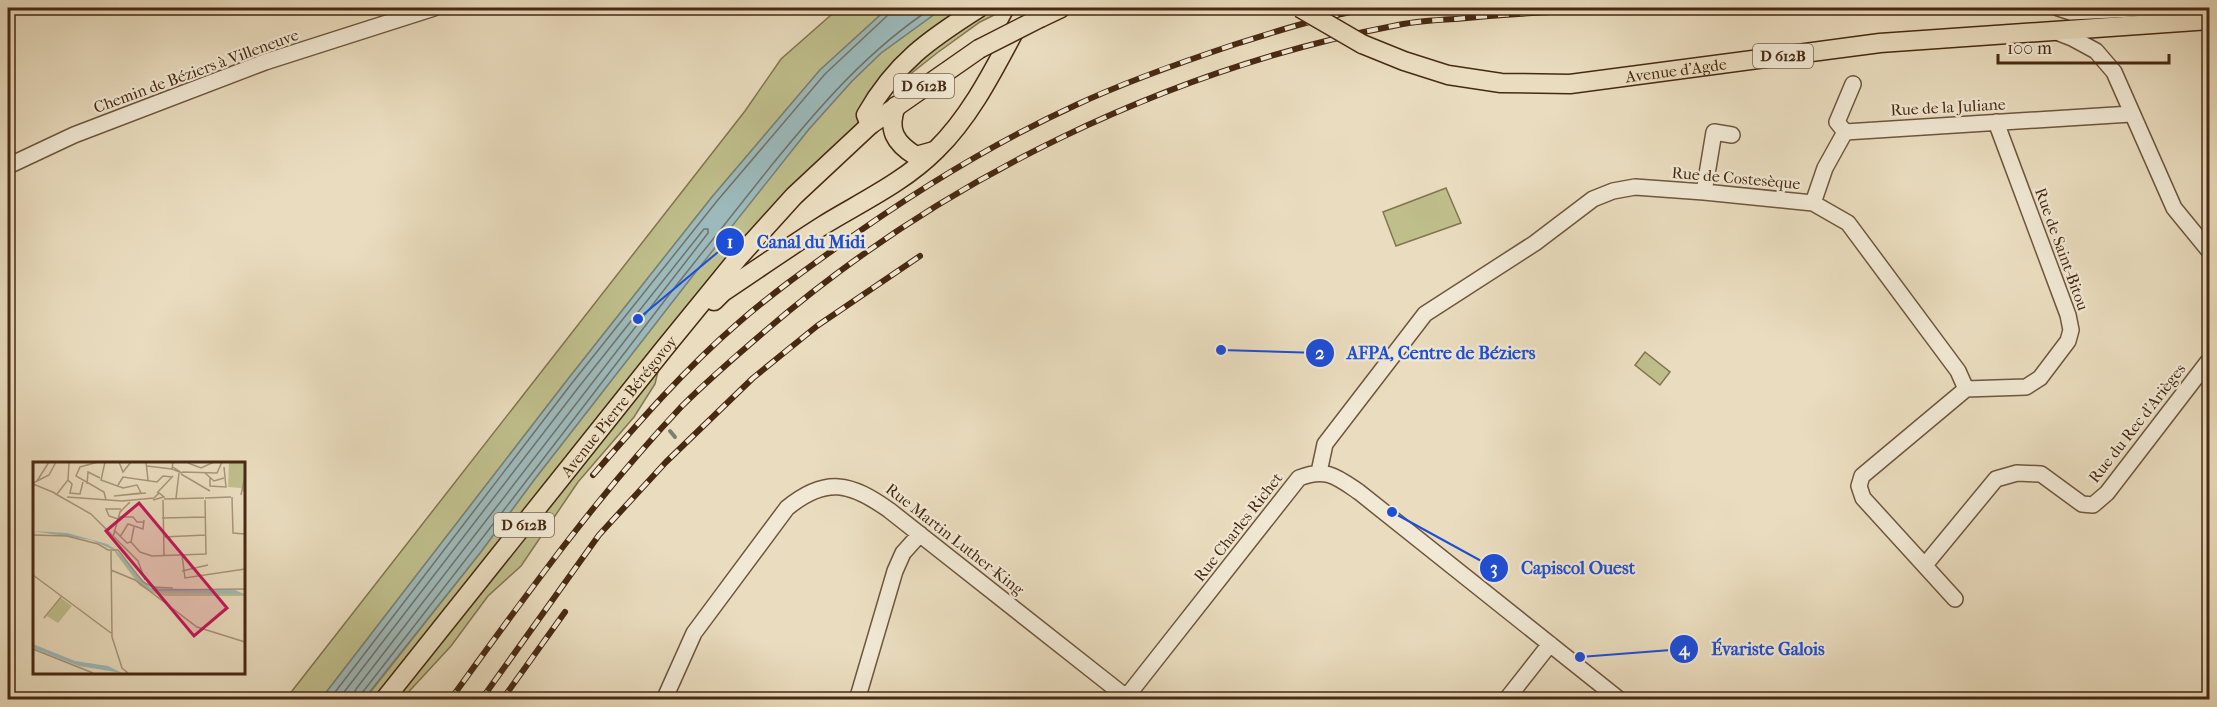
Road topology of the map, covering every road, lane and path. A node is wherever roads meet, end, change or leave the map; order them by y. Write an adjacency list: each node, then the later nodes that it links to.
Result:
1 (434, 8): 18 (street, Chemin de Béziers à Villeneuve)
2 (979, 8): 14 (main road)
3 (1061, 8): 7 (main road, D 612B)
4 (1300, 8): 9 (main road, Avenue d'Agde / D 612B, bridge)
5 (2058, 8): 6 (street)
6 (2155, 8)
7 (1033, 13): 11 (main road, D 612B, bridge); 17 (main road)
8 (2210, 20): 9 (main road, Avenue d'Agde / D 612B)
9 (2051, 30): 12 (street)
10 (1853, 84): 15 (street)
11 (896, 106): 14 (main road, D 612B); 17 (main road)
12 (2132, 114): 13 (street, Rue de la Juliane); 21 (street)
13 (1996, 122): 15 (street, Rue de la Juliane); 24 (street, Rue de Saint-Bitou)
14 (870, 125): 22 (main road, Avenue Pierre Bérégovoy / D 612B)
15 (1845, 132): 20 (street)
16 (1732, 135): 19 (street)
17 (936, 150): 22 (main road)
18 (8, 166)
19 (1704, 192): 20 (street, Rue de Costesèque); 25 (street, Rue de Costesèque)
20 (1813, 203): 24 (street, Rue de Costesèque)
21 (2210, 252)
22 (663, 350): 31 (main road, Avenue Pierre Bérégovoy / D 612B)
23 (2210, 359): 27 (street, Rue du Rec d'Arièges)
24 (1966, 389): 27 (street)
25 (1320, 472): 29 (street); 30 (street, Rue Charles Richet)
26 (920, 534): 30 (street, Rue Martin Luther-King); 32 (street, Rue Martin Luther-King); 33 (street)
27 (1925, 565): 28 (street)
28 (1955, 599)
29 (1550, 644): 34 (street); 35 (street)
30 (1125, 698)
31 (384, 699)
32 (664, 699)
33 (858, 699)
34 (1506, 699)
35 (1620, 699)

